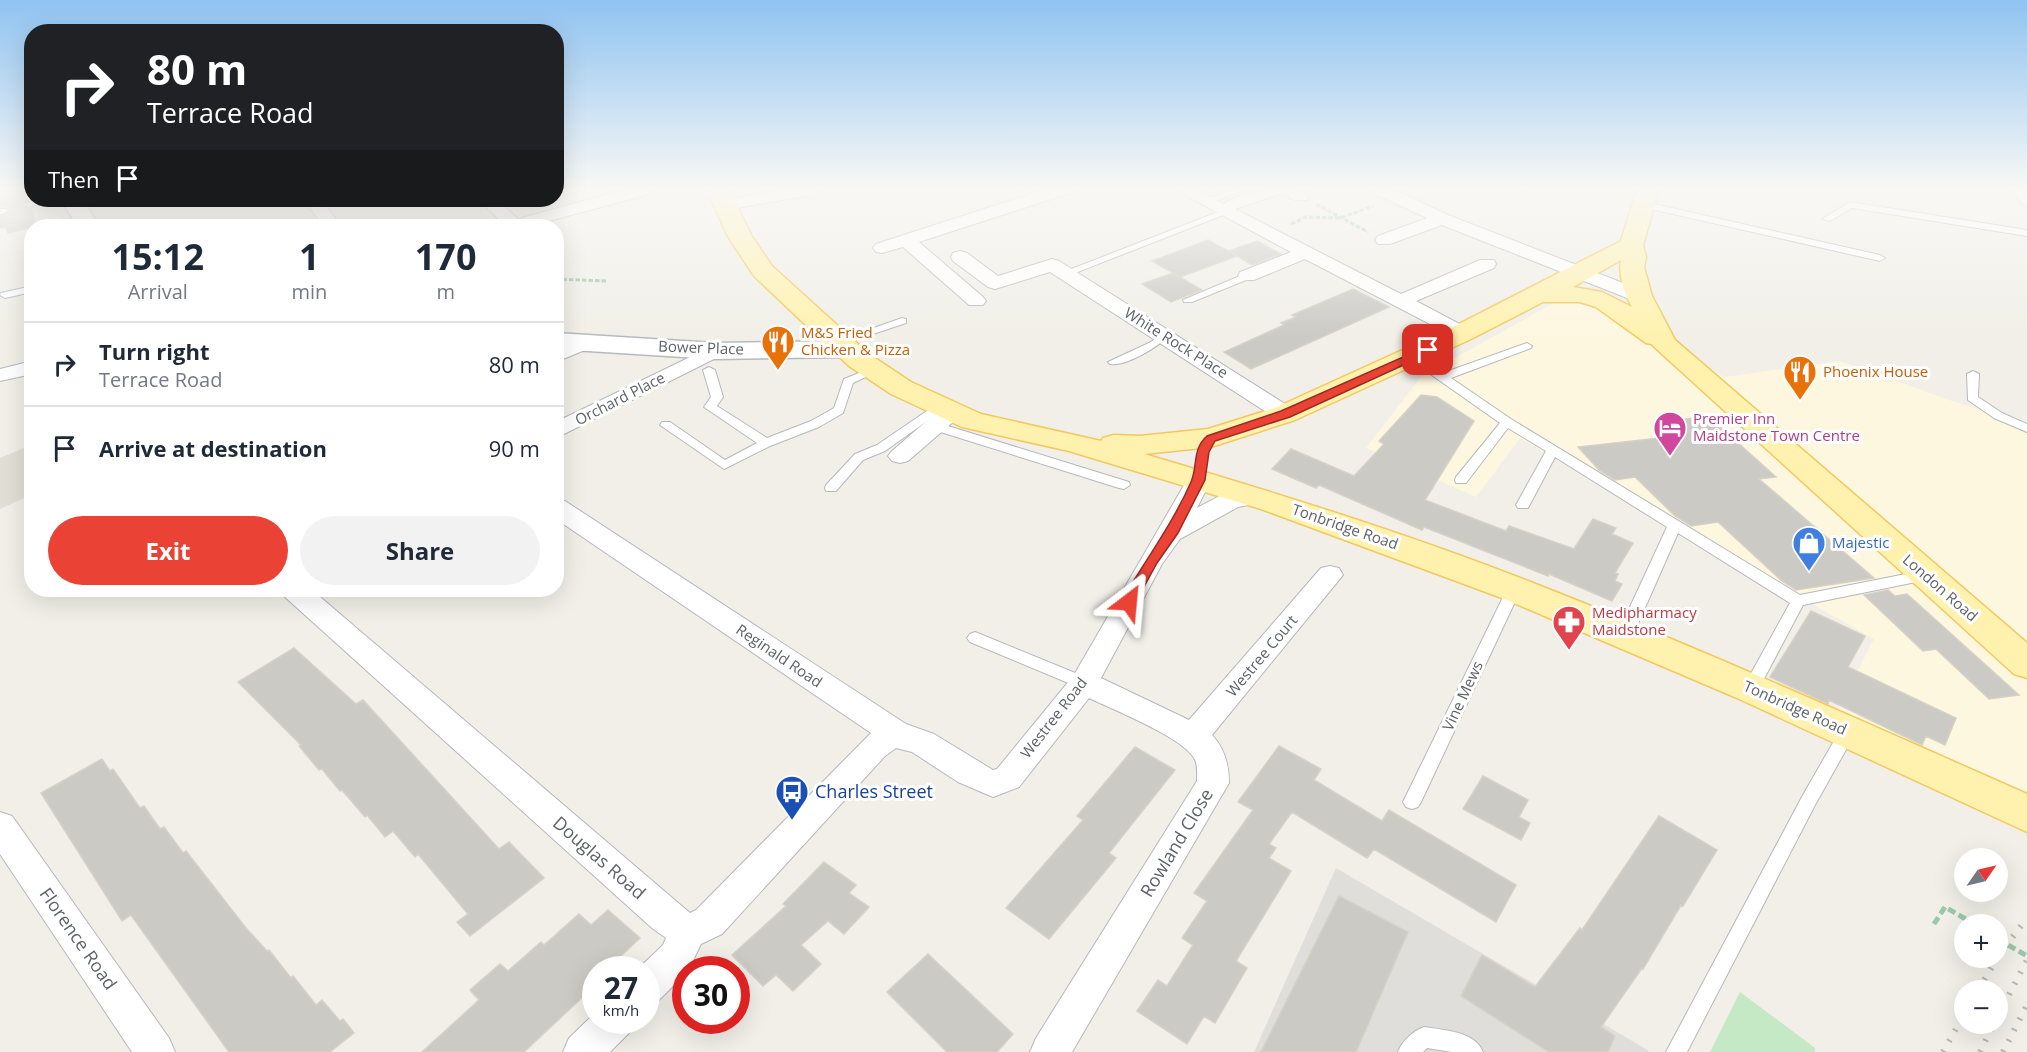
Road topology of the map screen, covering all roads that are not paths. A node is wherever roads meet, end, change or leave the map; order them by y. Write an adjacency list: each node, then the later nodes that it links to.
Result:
1 (741, 238): 33 (main road, Tonbridge Road)
2 (912, 238): 9 (street)
3 (1155, 238): 17 (lane)
4 (1276, 238): 13 (street)
5 (1389, 238): 10 (street)
6 (1489, 238): 18 (street)
7 (1633, 238): 11 (main road, London Road)
8 (1804, 238): 15 (lane)
9 (906, 240): 12 (street); 26 (street)
10 (1384, 240)
11 (1631, 245): 18 (main road); 23 (main road, London Road)
12 (882, 248)
13 (1305, 253): 19 (street); 25 (street)
14 (960, 257): 17 (street)
15 (1880, 258)
16 (1487, 264): 25 (street)
17 (1066, 273): 29 (street, White Rock Place)
18 (1578, 274): 22 (main road); 23 (street)
19 (1247, 276): 24 (lane)
20 (24, 291): 21 (lane)
21 (5, 295)
22 (1538, 295): 28 (main road); 32 (main road)
23 (1639, 296): 32 (main road, London Road)
24 (1188, 300)
25 (1400, 301): 28 (street)
26 (976, 302)
27 (902, 321): 33 (lane)
28 (1462, 333): 36 (main road)
29 (1164, 335): 38 (lane); 45 (street, White Rock Place)
30 (564, 342): 31 (street, Bower Place)
31 (585, 343): 35 (street); 37 (street, Bower Place)
32 (1664, 344): 64 (main road, London Road)
33 (843, 346): 37 (street, Bower Place); 40 (main road, Tonbridge Road)
34 (1527, 346): 43 (lane)
35 (564, 352)
36 (1412, 357): 43 (lane); 45 (main road)
37 (712, 360): 48 (street, Orchard Place); 51 (lane)
38 (1114, 362)
39 (24, 370): 42 (street)
40 (874, 370): 44 (main road, Tonbridge Road); 51 (lane)
41 (1973, 374): 49 (lane)
42 (0, 375)
43 (1441, 378): 46 (lane)
44 (942, 414): 52 (main road, Tonbridge Road); 54 (street); 57 (lane); 58 (lane)
45 (1285, 414): 50 (main road)
46 (1508, 422): 53 (lane); 56 (lane)
47 (666, 425): 51 (lane)
48 (564, 427)
49 (2027, 428)
50 (1211, 438): 52 (main road); 55 (main road, Westree Road)
51 (766, 443)
52 (1076, 443): 55 (main road, Tonbridge Road)
53 (1553, 450): 60 (lane); 62 (lane)
54 (900, 456)
55 (1199, 480): 59 (main road, Tonbridge Road); 63 (street, Westree Road)
56 (1461, 480)
57 (1124, 485)
58 (831, 488)
59 (1254, 496): 63 (street, Westree Road); 66 (main road, Tonbridge Road)
60 (1523, 505)
61 (564, 512): 75 (street, Reginald Road)
62 (1675, 524): 68 (lane); 69 (lane)
63 (1171, 533): 72 (street, Westree Road)
64 (1926, 574): 68 (lane); 71 (main road, London Road)
65 (1330, 576): 76 (street, Westree Court)
66 (1514, 589): 69 (main road, Tonbridge Road); 78 (lane, Vine Mews)
67 (303, 597): 81 (street, Douglas Road)
68 (1798, 600): 73 (lane)
69 (1625, 635): 73 (main road, Tonbridge Road)
70 (975, 638): 72 (lane)
71 (2023, 655)
72 (1084, 683): 76 (street, Rowland Close); 77 (street, Westree Road)
73 (1751, 688): 74 (main road, Tonbridge Road)
74 (1848, 732): 79 (main road, Tonbridge Road); 89 (lane)
75 (898, 735): 77 (street, Reginald Road); 81 (street)
76 (1193, 736): 86 (street, Rowland Close)
77 (1008, 778)
78 (1412, 802)
79 (2027, 814)
80 (0, 826): 84 (street, Florence Road)
81 (688, 932): 82 (street)
82 (660, 973)
83 (601, 1034): 85 (street)
84 (155, 1052)
85 (583, 1052)
86 (1050, 1052)
87 (1408, 1052): 88 (lane)
88 (1473, 1052)
89 (1676, 1052)

